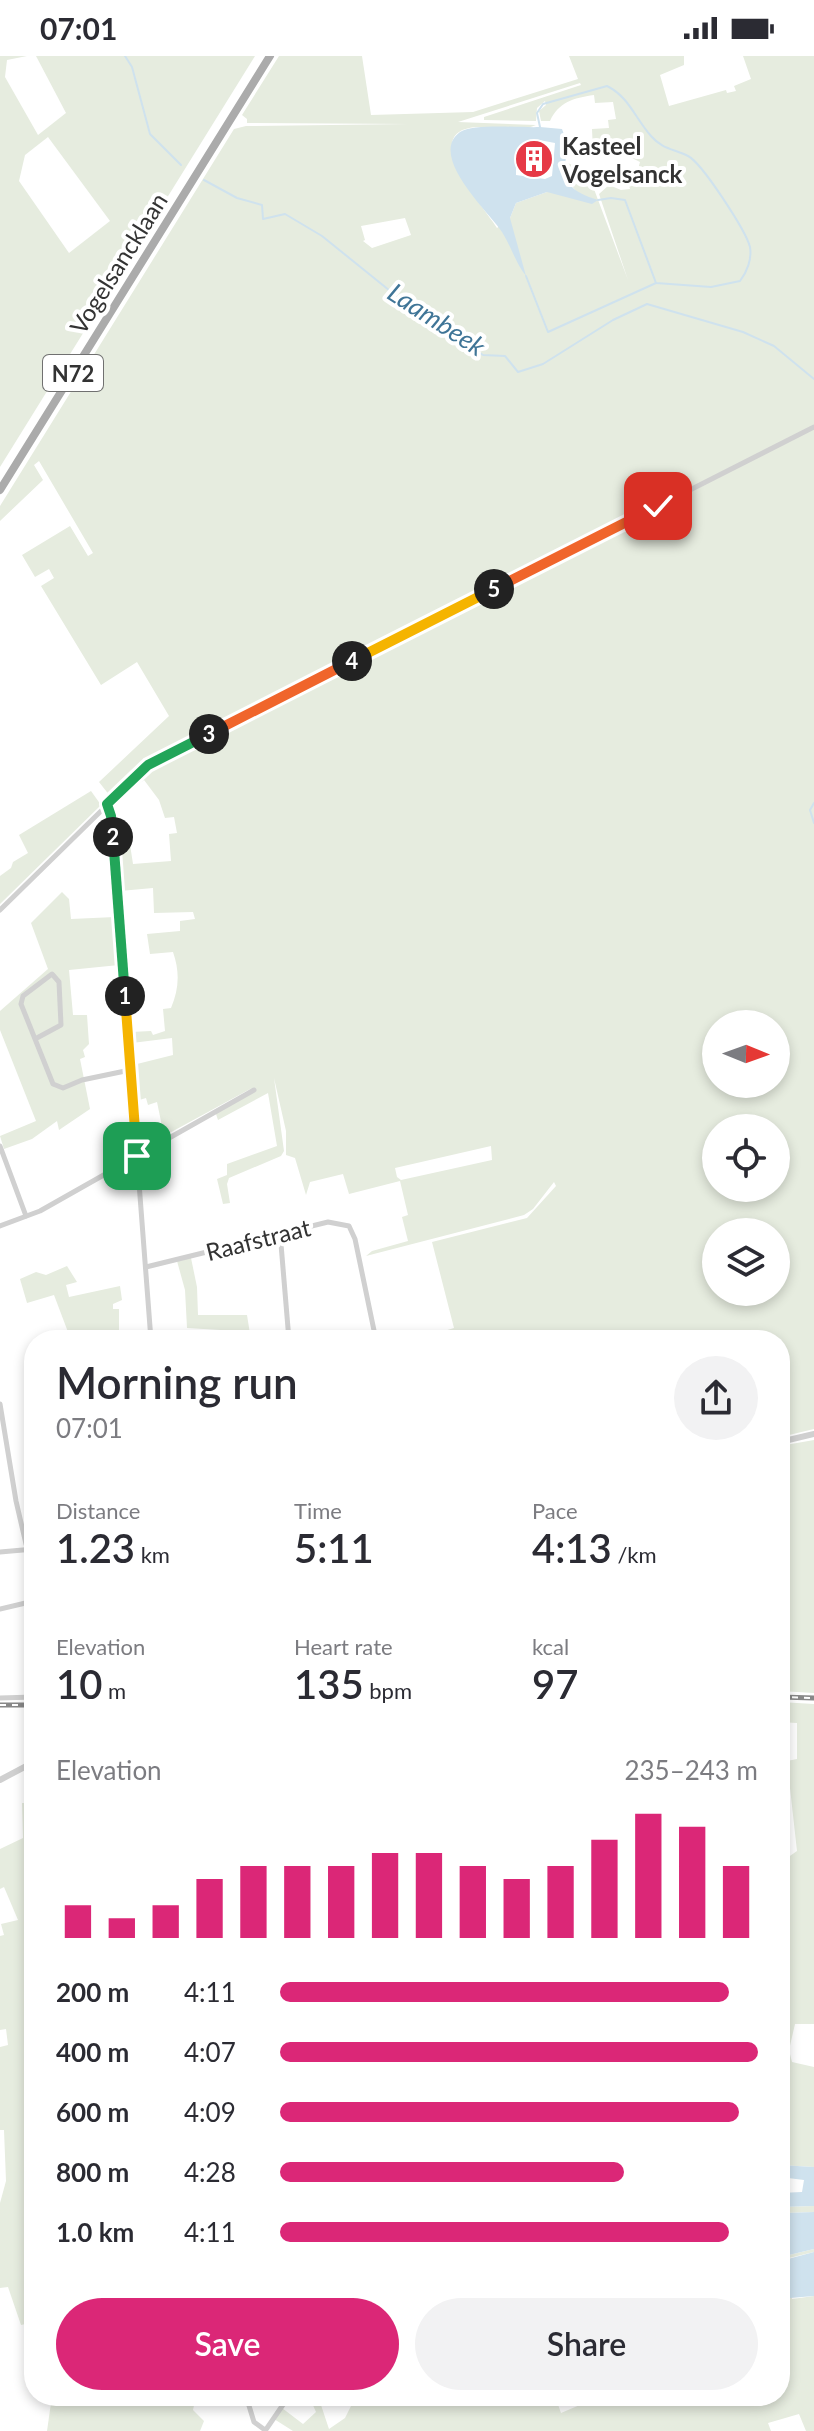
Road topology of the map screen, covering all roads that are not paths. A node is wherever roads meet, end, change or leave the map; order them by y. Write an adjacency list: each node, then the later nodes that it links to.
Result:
1 (270, 56): 3 (main road, Vogelsancklaan / N72)
2 (814, 427): 4 (street)
3 (0, 490)
4 (107, 804): 5 (street); 7 (street)
5 (0, 910)
6 (35, 1039): 6 (street); 7 (street)
7 (130, 1070): 10 (street)
8 (254, 1090): 10 (street)
9 (0, 1146): 11 (street)
10 (137, 1156): 11 (street); 14 (street)
11 (26, 1216): 12 (street)
12 (0, 1226)
13 (280, 1232): 14 (street, Raafstraat); 16 (street); 17 (street, Raafstraat)
14 (146, 1267): 15 (street)
15 (150, 1330)
16 (288, 1330)
17 (374, 1330)
18 (0, 1404): 21 (street)
19 (814, 1434): 20 (street)
20 (790, 1440)
21 (24, 1516)
22 (24, 1550): 23 (street)
23 (0, 1552)
24 (24, 1603): 25 (street)
25 (0, 1609)
26 (24, 1697): 27 (street)
27 (0, 1698)
28 (24, 1767): 29 (street)
29 (0, 1780)
30 (249, 2406): 32 (street)
31 (282, 2406): 32 (street)
32 (265, 2431)

